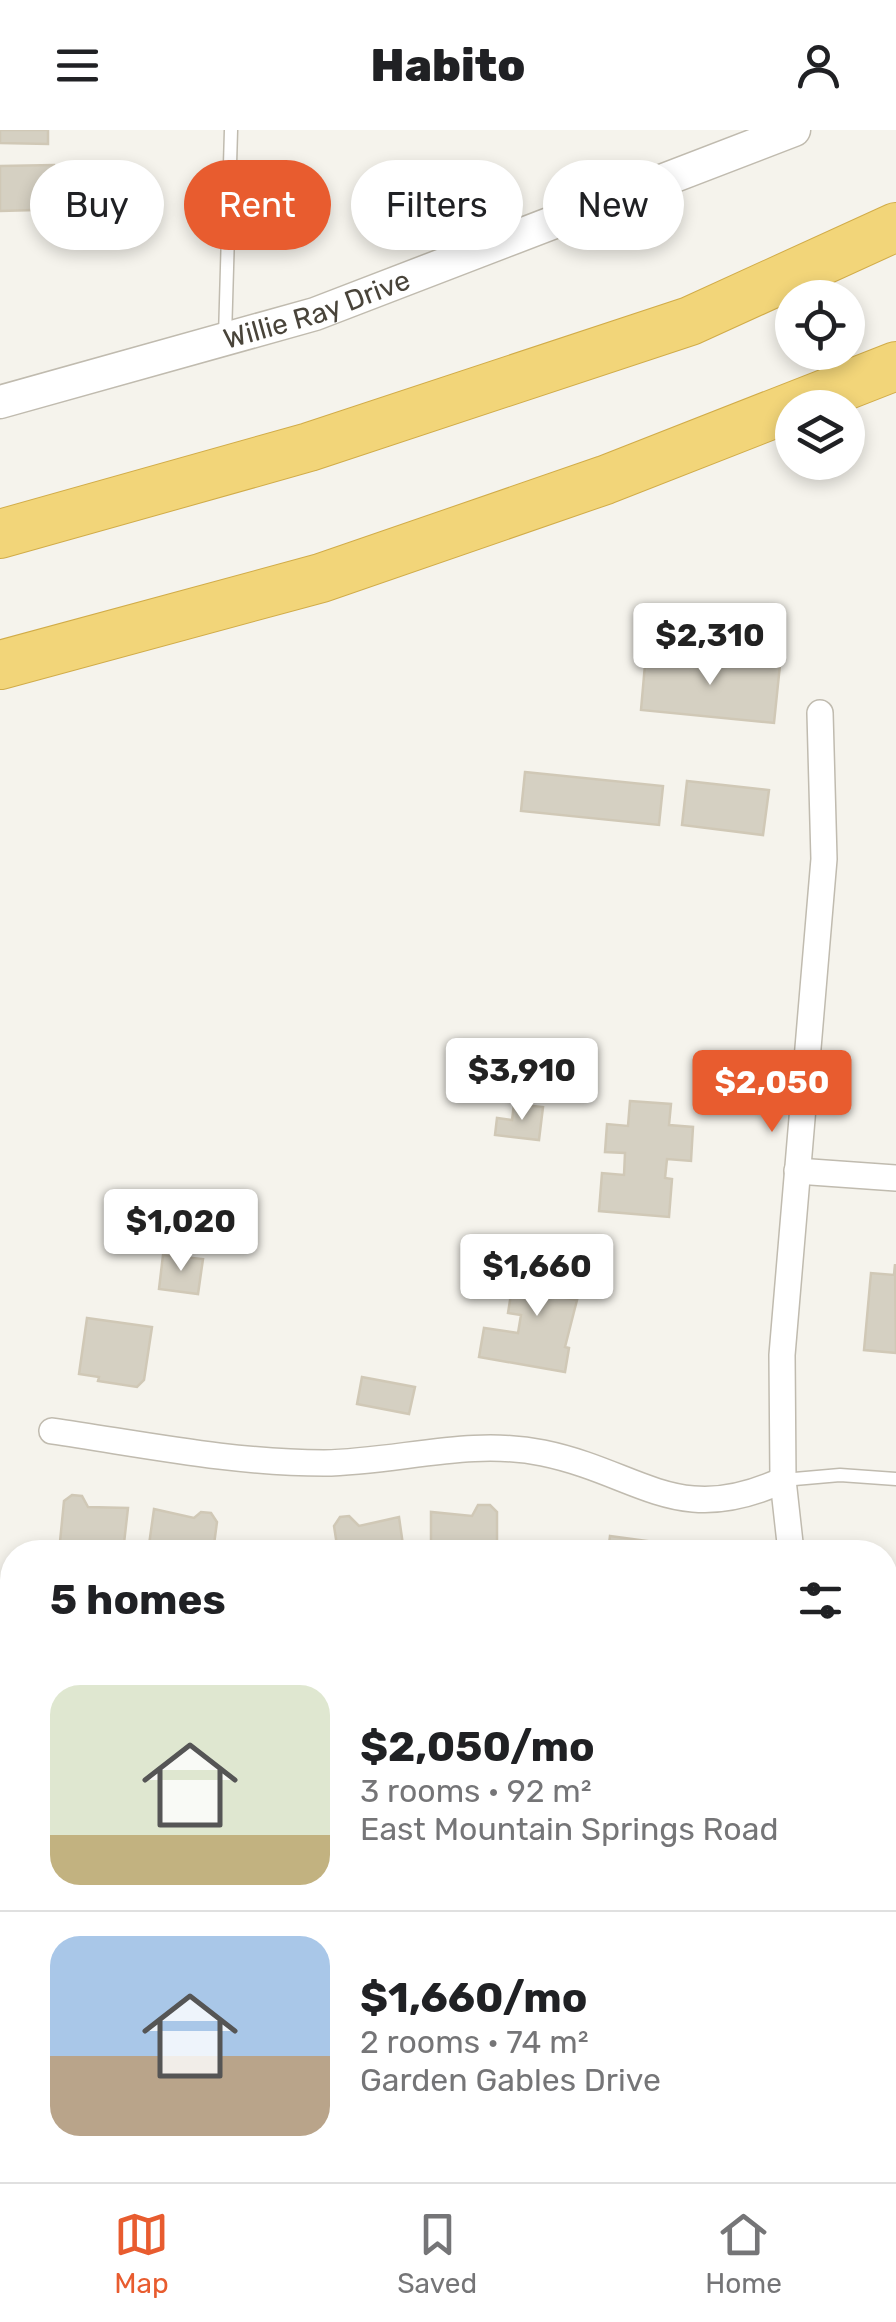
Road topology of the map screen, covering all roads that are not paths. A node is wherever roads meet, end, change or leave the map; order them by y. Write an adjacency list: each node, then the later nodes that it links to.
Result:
1 (231, 130): 4 (lane)
2 (794, 130): 4 (street, Willie Ray Drive)
3 (896, 227): 7 (highway)
4 (225, 339): 6 (street, Willie Ray Drive)
5 (896, 366): 8 (highway)
6 (0, 402)
7 (0, 534)
8 (0, 664)
9 (820, 713): 10 (street)
10 (797, 1171): 11 (street); 14 (street)
11 (896, 1178)
12 (52, 1431): 14 (street)
13 (896, 1479): 14 (lane)
14 (783, 1480): 15 (street)
15 (790, 1540)

